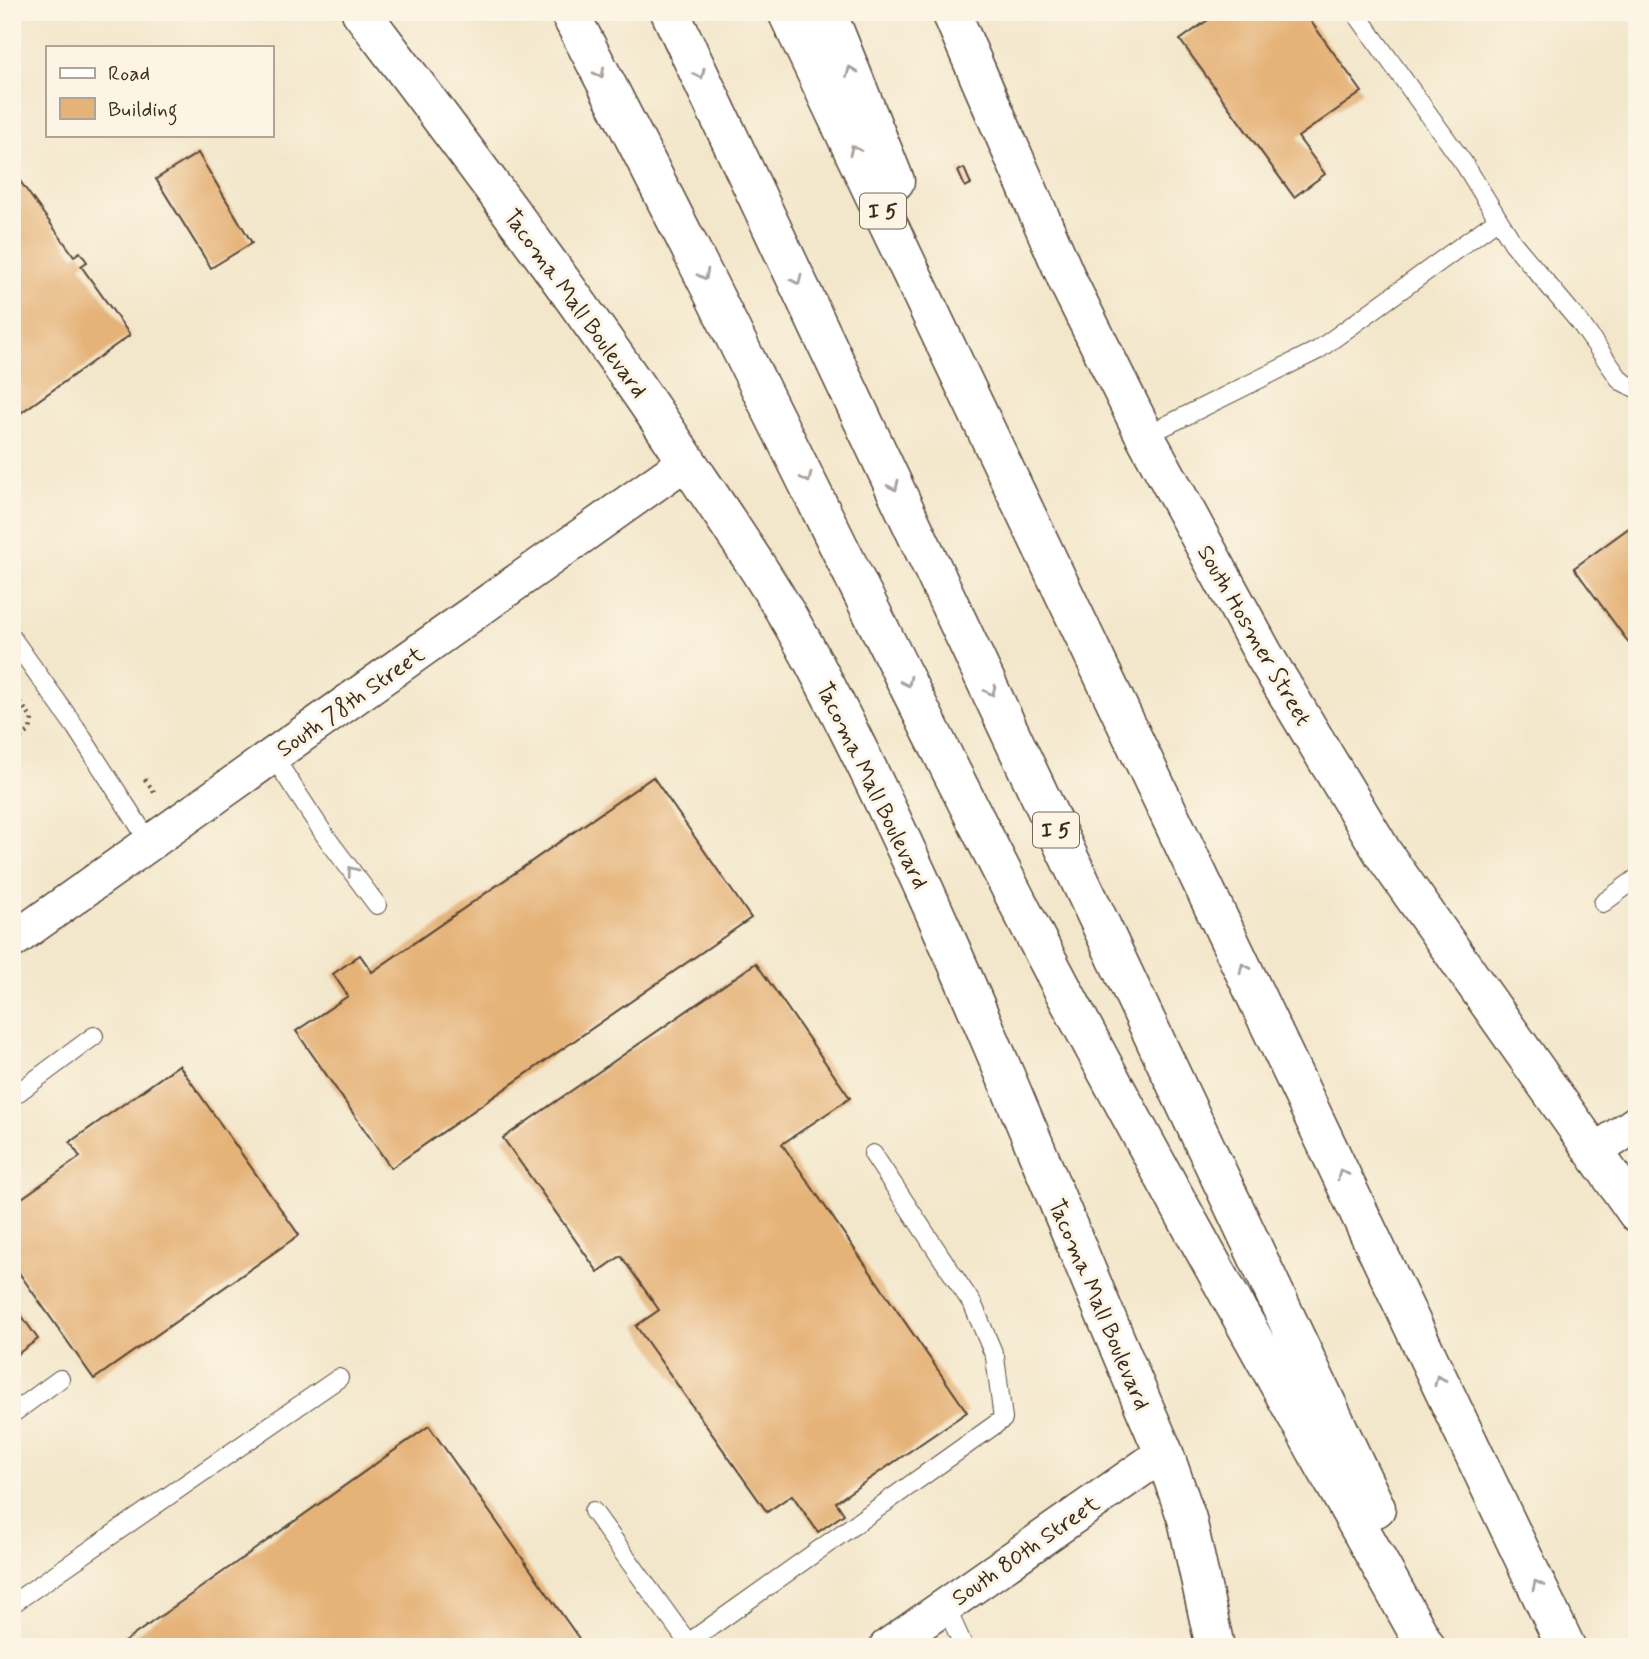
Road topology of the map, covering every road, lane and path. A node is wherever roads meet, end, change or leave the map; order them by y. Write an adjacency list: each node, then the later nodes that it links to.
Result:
1 (361, 12): 12 (main road, Tacoma Mall Boulevard)
2 (569, 12): 39 (main road, one-way to 39)
3 (670, 12): 40 (main road, I 5, one-way to 40)
4 (788, 12): 10 (main road, I 5, one-way to 4)
5 (827, 12): 10 (main road, one-way to 5)
6 (951, 12): 11 (main road, South Hosmer Street)
7 (1355, 12): 8 (lane)
8 (1497, 220): 9 (lane); 11 (lane)
9 (1637, 389)
10 (979, 410): 41 (main road, I 5, one-way to 10)
11 (1145, 436): 25 (main road, South Hosmer Street)
12 (687, 461): 16 (street, South 78th Street); 31 (main road, Tacoma Mall Boulevard)
13 (12, 638): 17 (lane)
14 (12, 691): 15 (path)
15 (12, 743)
16 (273, 756): 17 (street, South 78th Street); 20 (lane, one-way to 16)
17 (150, 843): 21 (street, South 78th Street)
18 (1636, 880): 19 (lane)
19 (1603, 903)
20 (377, 905)
21 (12, 941)
22 (94, 1036): 23 (lane)
23 (12, 1097)
24 (1637, 1123): 25 (street)
25 (1594, 1152): 27 (main road, South Hosmer Street)
26 (873, 1154): 35 (lane)
27 (1637, 1213)
28 (339, 1378): 33 (lane)
29 (60, 1379): 30 (lane)
30 (12, 1413)
31 (1164, 1453): 34 (street, South 80th Street); 38 (main road, Tacoma Mall Boulevard)
32 (593, 1511): 35 (lane)
33 (12, 1604)
34 (945, 1605): 36 (street, South 80th Street); 37 (lane)
35 (689, 1645)
36 (887, 1647)
37 (964, 1647)
38 (1215, 1647)
39 (1426, 1647)
40 (1441, 1647)
41 (1566, 1647)

